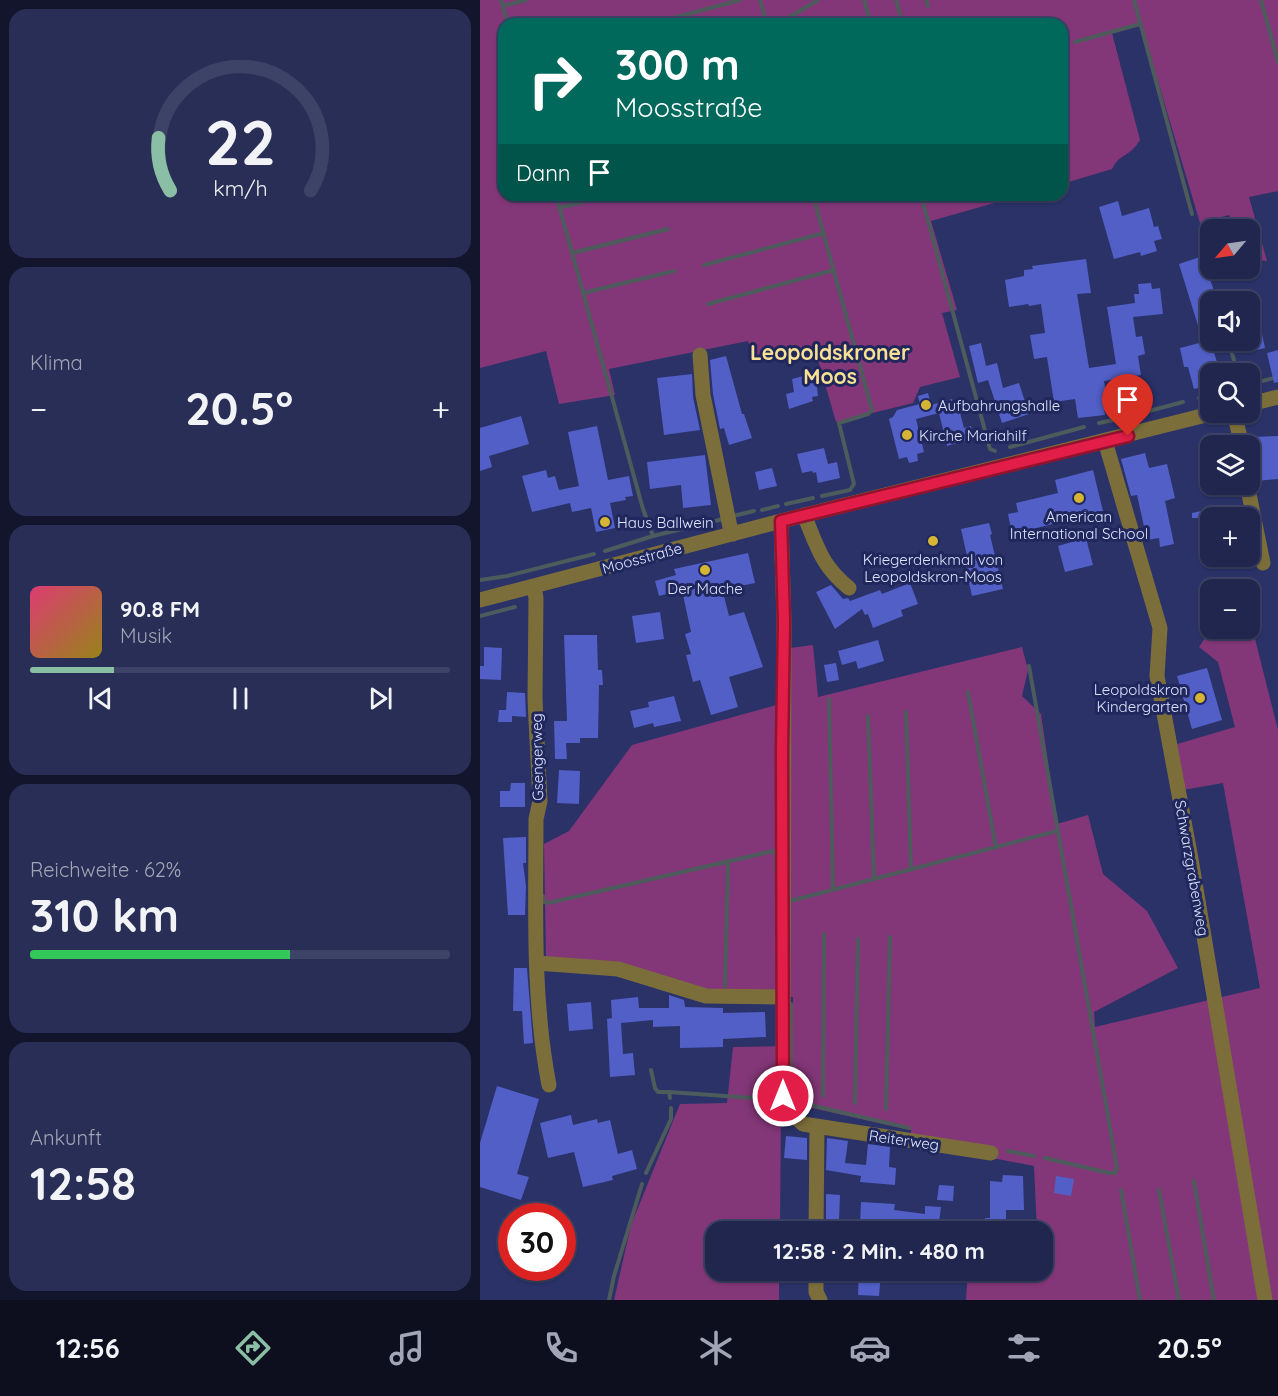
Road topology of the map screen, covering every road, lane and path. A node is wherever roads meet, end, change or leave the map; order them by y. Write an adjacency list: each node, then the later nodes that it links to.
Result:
1 (700, 355): 9 (street)
2 (1278, 397): 3 (street)
3 (1260, 402)
4 (1200, 417): 5 (street, Moosstraße)
5 (1105, 441): 7 (street, Moosstraße); 22 (street, Schwarzgrabenweg)
6 (1249, 495): 10 (street)
7 (804, 515): 8 (street, Moosstraße); 12 (street)
8 (781, 521): 9 (street, Moosstraße); 15 (street, Reiterweg)
9 (733, 534): 11 (street, Moosstraße)
10 (1263, 563)
11 (534, 587): 13 (street, Moosstraße); 14 (street, Gsengerweg)
12 (849, 588)
13 (480, 600)
14 (537, 963): 15 (street); 16 (street, Gsengerweg)
15 (783, 997): 17 (street, Reiterweg)
16 (549, 1085)
17 (817, 1127): 18 (street, Reiterweg); 19 (street)
18 (991, 1153)
19 (816, 1221)
20 (816, 1281): 21 (street)
21 (820, 1300)
22 (1265, 1300)

